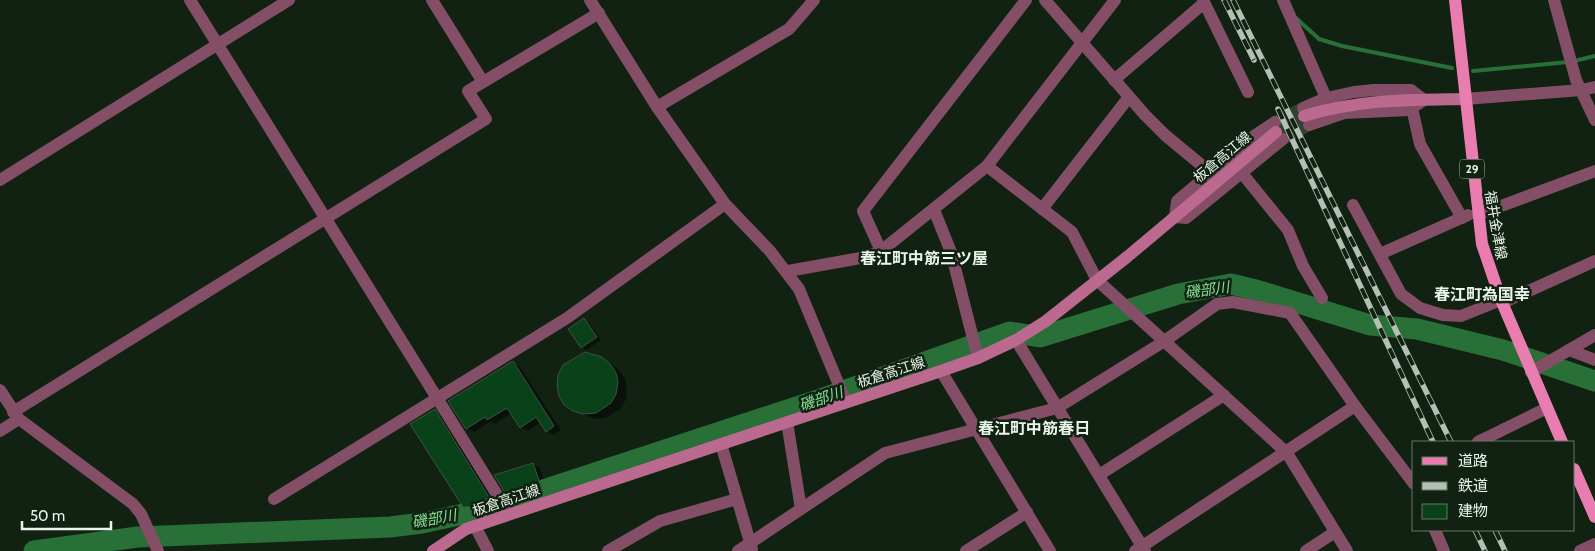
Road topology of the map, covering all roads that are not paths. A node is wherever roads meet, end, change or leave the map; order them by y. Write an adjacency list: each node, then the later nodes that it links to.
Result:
1 (190, 0): 15 (street)
2 (289, 0): 15 (street)
3 (432, 0): 17 (street)
4 (590, 0): 13 (street)
5 (814, 0): 25 (street)
6 (1026, 0): 43 (street)
7 (1045, 0): 14 (street)
8 (1115, 0): 14 (street)
9 (1284, 0): 22 (street)
10 (1455, 0): 23 (main road, 福井金津線 / 29)
11 (1554, 0): 19 (street)
12 (1203, 1): 16 (street); 20 (street)
13 (599, 13): 17 (street); 25 (street)
14 (1081, 43): 16 (street); 30 (street)
15 (217, 44): 34 (street); 42 (street)
16 (1114, 80): 21 (street)
17 (482, 82): 42 (street)
18 (1595, 87): 19 (street)
19 (1581, 90): 23 (street); 28 (street)
20 (1248, 92)
21 (1129, 97): 33 (street); 37 (street)
22 (1326, 98): 24 (street); 27 (street)
23 (1465, 99): 24 (main road); 39 (main road, 福井金津線 / 29)
24 (1424, 100): 26 (street); 27 (main road)
25 (657, 107): 35 (street)
26 (1412, 108): 27 (street); 41 (street)
27 (1305, 116)
28 (1595, 120)
29 (1278, 131): 32 (street); 33 (street); 40 (main road, 板倉高江線)
30 (987, 166): 37 (street); 38 (street)
31 (1595, 171): 39 (street)
32 (1241, 172): 40 (street); 48 (street)
33 (1212, 173): 40 (street)
34 (0, 180)
35 (725, 204): 46 (street); 60 (street)
36 (1352, 205): 44 (street)
37 (1042, 209): 47 (street)
38 (934, 210): 43 (street); 54 (street)
39 (1477, 214): 41 (street); 49 (main road, 福井金津線 / 29)
40 (1175, 217): 47 (main road, 板倉高江線)
41 (1462, 218): 44 (street)
42 (326, 219): 60 (street); 65 (street)
43 (881, 251): 46 (street)
44 (1380, 254): 49 (street)
45 (1595, 261): 49 (street)
46 (788, 271): 61 (street)
47 (1097, 280): 51 (main road, 板倉高江線); 52 (street)
48 (1322, 298)
49 (1502, 302): 57 (main road, 福井金津線 / 29)
50 (1595, 335): 53 (street)
51 (1016, 340): 54 (main road, 板倉高江線); 63 (street)
52 (1163, 342): 59 (street); 62 (street); 63 (street)
53 (1568, 351): 55 (street); 57 (street)
54 (978, 358): 56 (main road, 板倉高江線)
55 (1595, 360)
56 (941, 371): 61 (main road, 板倉高江線); 67 (street)
57 (1532, 372): 64 (main road, 福井金津線 / 29)
58 (0, 390): 65 (street)
59 (1224, 395): 72 (street); 74 (street)
60 (438, 397): 76 (street); 80 (street)
61 (846, 402): 66 (main road, 板倉高江線)
62 (1355, 406): 72 (street); 75 (street)
63 (1058, 408): 67 (street); 74 (street)
64 (1546, 408): 69 (street); 70 (main road, 福井金津線 / 29)
65 (16, 415): 68 (street); 88 (street)
66 (787, 422): 71 (main road, 板倉高江線); 78 (street)
67 (977, 429): 78 (street); 79 (street)
68 (0, 430)
69 (1480, 441)
70 (1562, 441)
71 (721, 444): 77 (street); 80 (main road, 板倉高江線)
72 (1286, 453): 84 (street); 87 (street)
73 (1575, 471): 81 (main road)
74 (1099, 475): 87 (street)
75 (1412, 481)
76 (274, 499)
77 (736, 499): 86 (street); 91 (street)
78 (801, 509): 86 (street)
79 (1027, 512): 92 (street); 93 (street)
80 (509, 514): 82 (main road, 板倉高江線)
81 (1595, 518)
82 (475, 526): 89 (main road, 板倉高江線); 90 (street)
83 (1435, 531): 96 (street)
84 (1335, 532): 94 (street); 95 (street)
85 (1595, 544): 97 (street)
86 (746, 549)
87 (1141, 549)
88 (158, 551)
89 (433, 551)
90 (488, 551)
91 (608, 551)
92 (966, 551)
93 (1050, 551)
94 (1306, 551)
95 (1347, 551)
96 (1444, 551)
97 (1580, 551)

